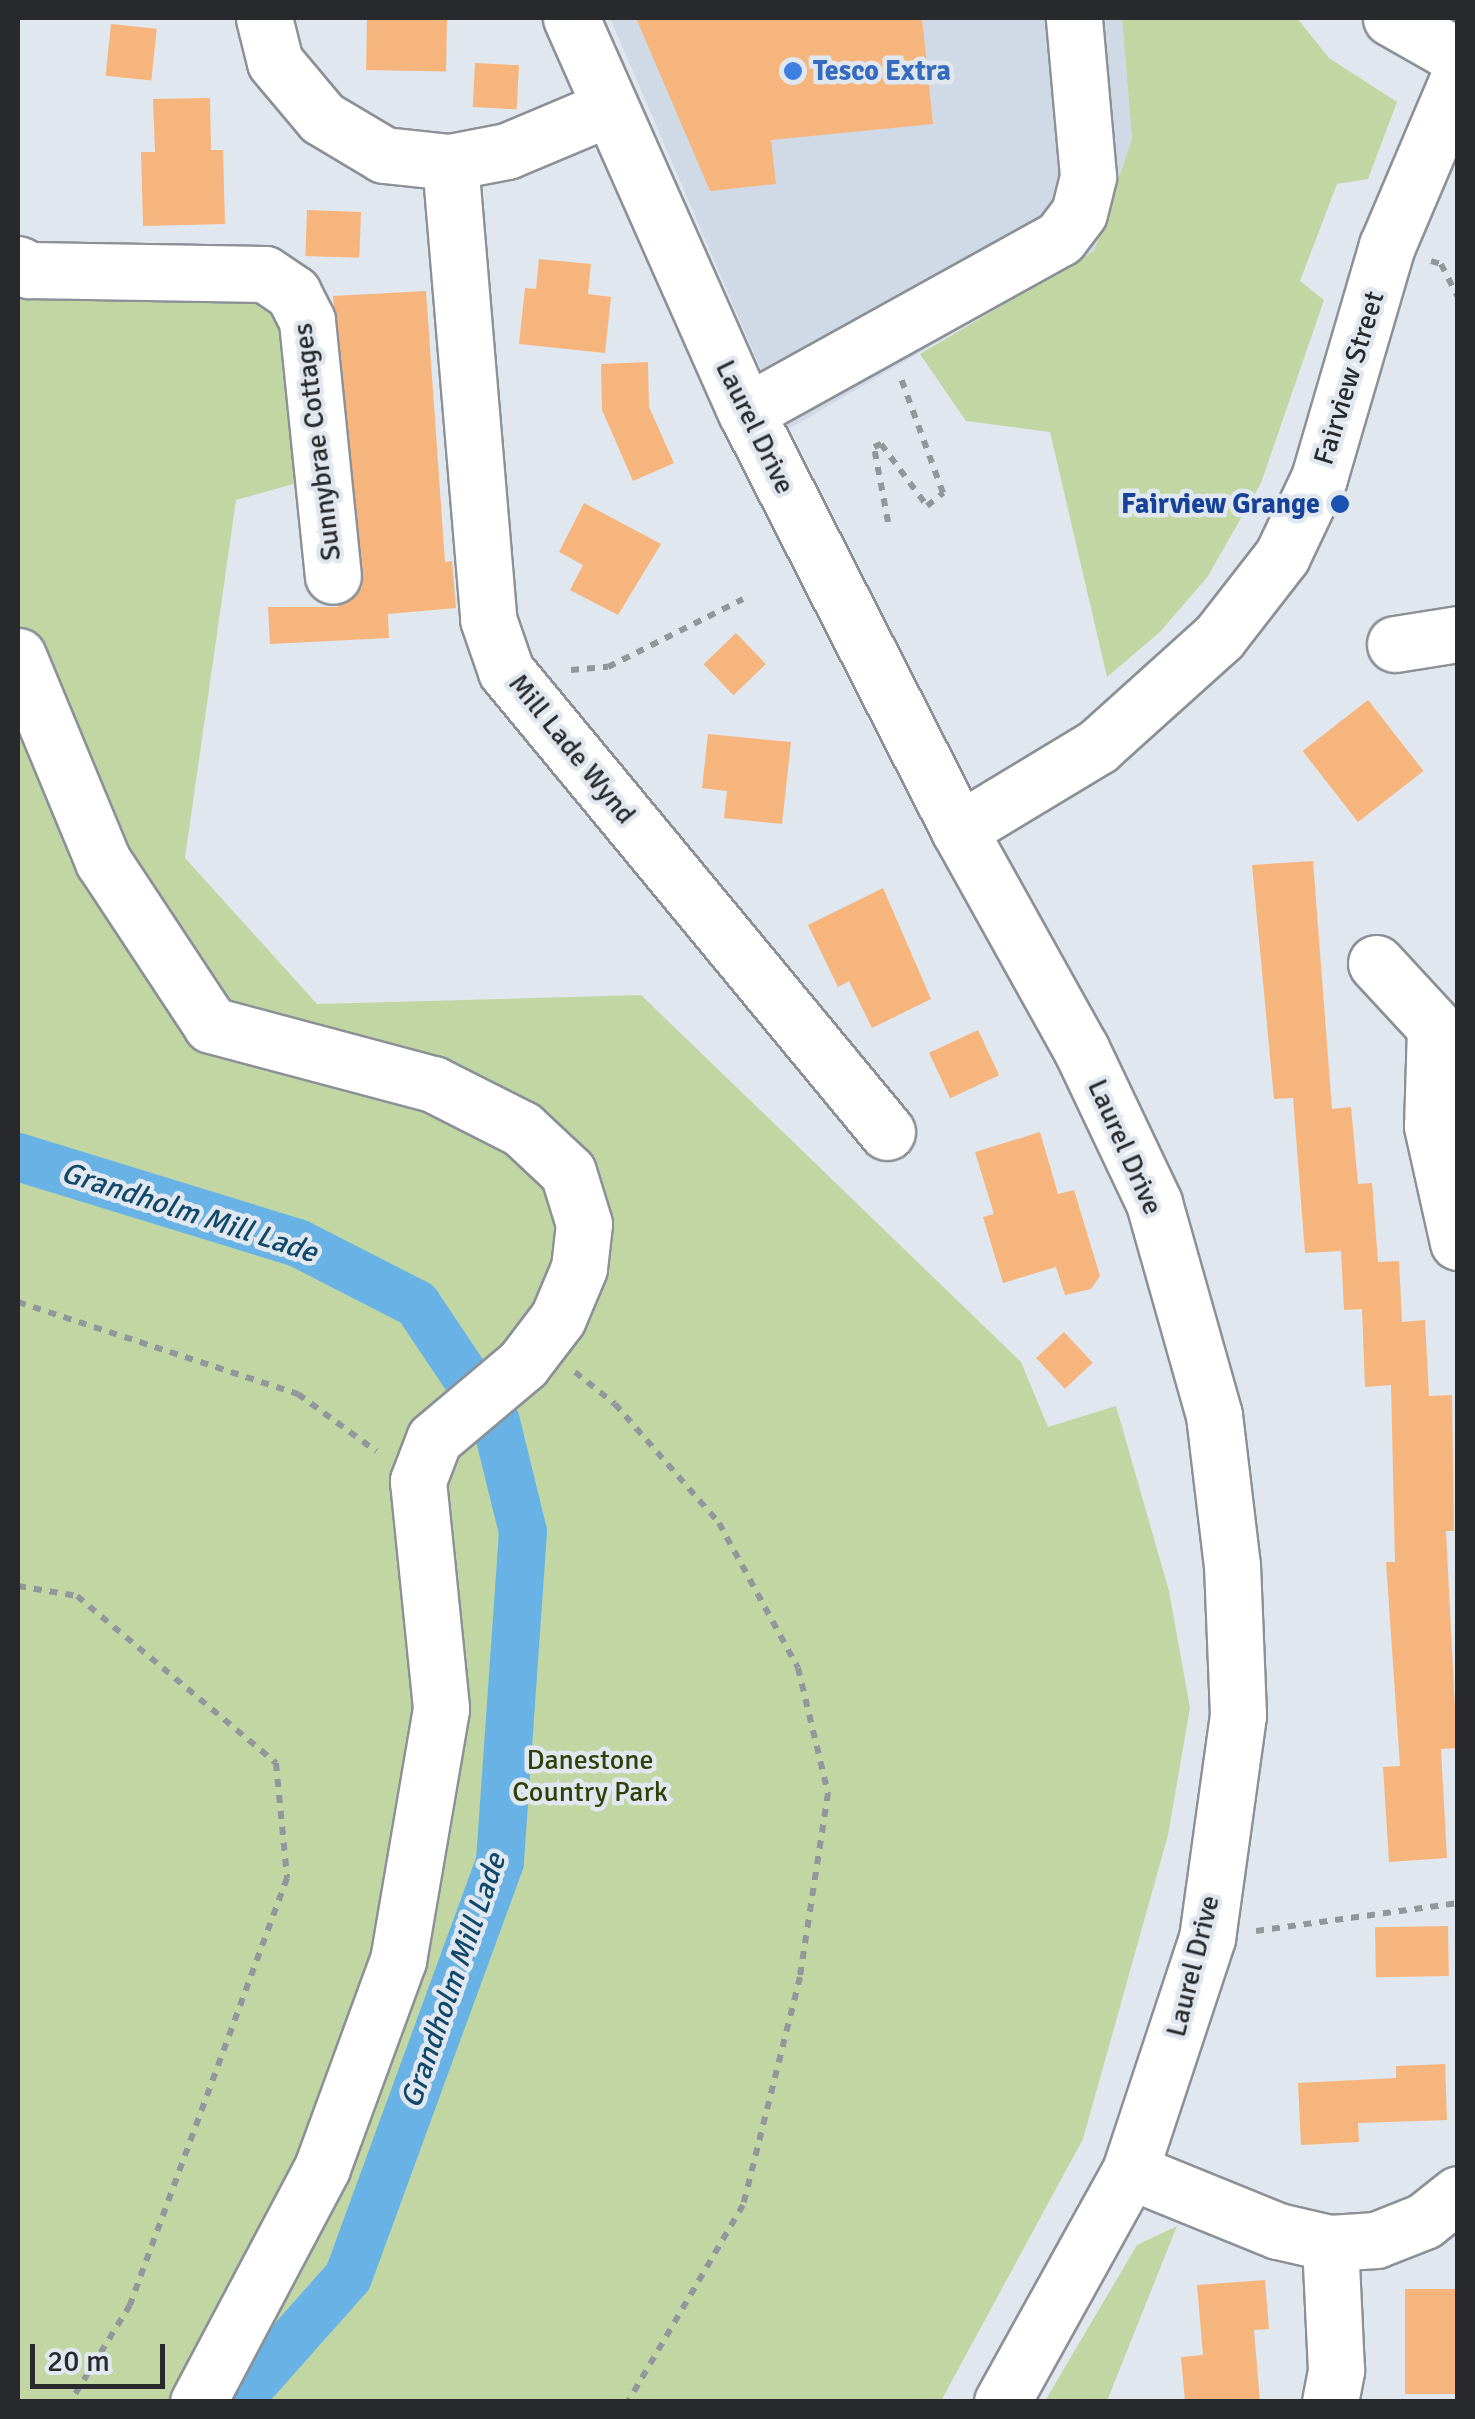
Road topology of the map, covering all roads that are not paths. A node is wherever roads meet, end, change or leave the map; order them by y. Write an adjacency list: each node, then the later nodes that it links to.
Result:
1 (264, 18): 8 (street)
2 (571, 18): 7 (street, Laurel Drive)
3 (1074, 18): 10 (street)
4 (1391, 18): 5 (street)
5 (1458, 56)
6 (1458, 79): 15 (street, Fairview Street)
7 (607, 109): 8 (street); 10 (street, Laurel Drive)
8 (450, 162): 18 (street, Mill Lade Wynd)
9 (18, 264): 11 (street, Sunnybrae Cottages)
10 (746, 412): 15 (street, Laurel Drive)
11 (333, 576)
12 (1458, 634): 13 (street)
13 (1395, 644)
14 (18, 656): 23 (street)
15 (959, 830): 20 (street, Laurel Drive)
16 (1376, 963): 17 (street)
17 (1446, 1025): 19 (street)
18 (887, 1132)
19 (1458, 1242)
20 (1130, 2172): 22 (street); 24 (street, Laurel Drive)
21 (1458, 2194): 22 (street)
22 (1330, 2244): 25 (street)
23 (198, 2402)
24 (1002, 2402)
25 (1330, 2402)

